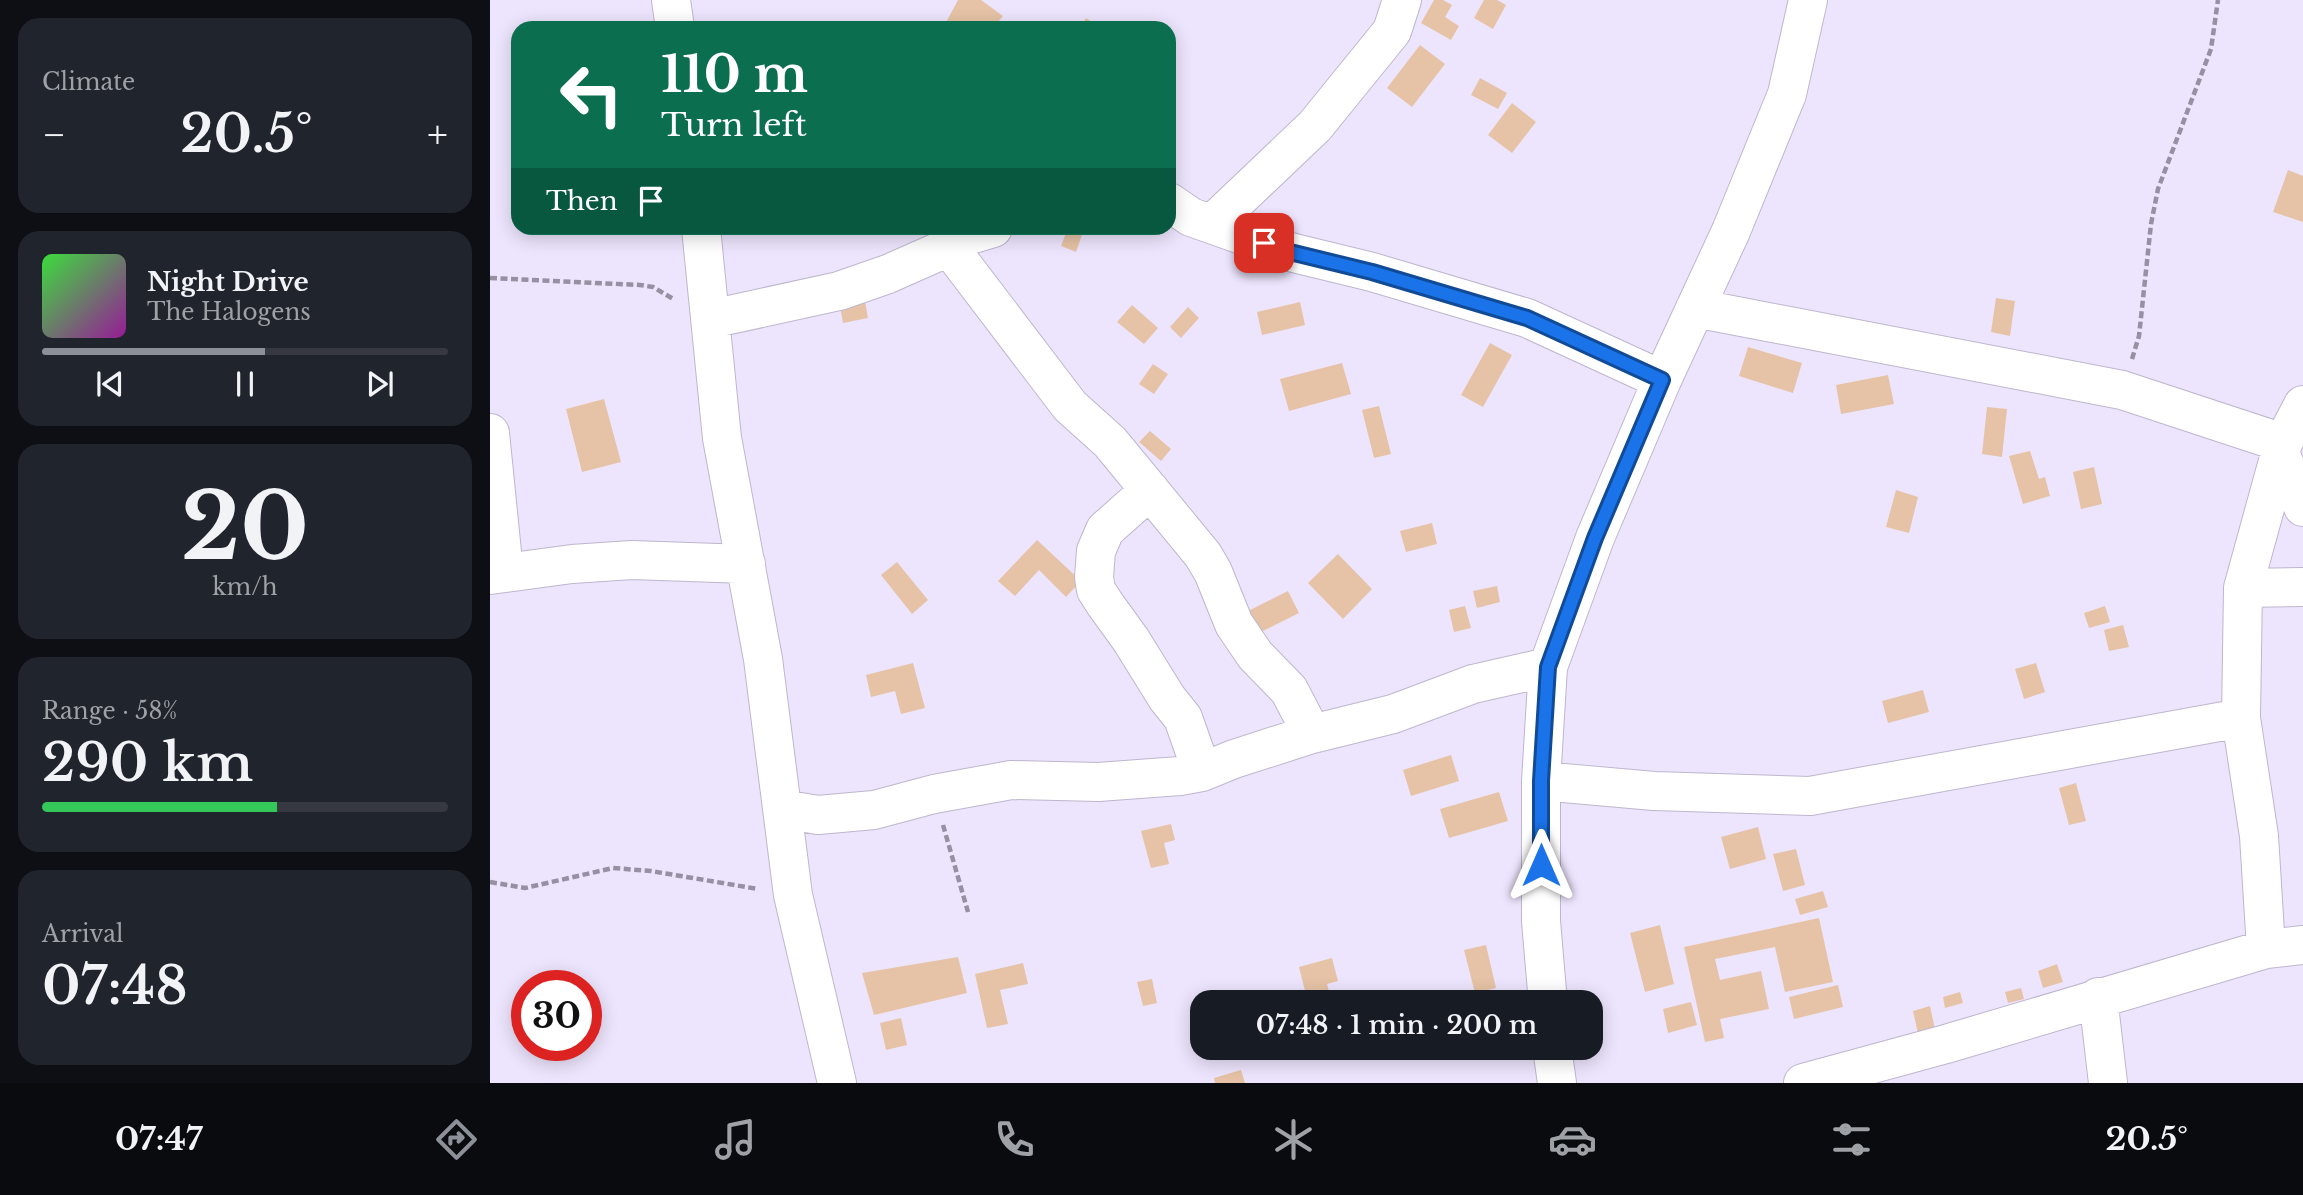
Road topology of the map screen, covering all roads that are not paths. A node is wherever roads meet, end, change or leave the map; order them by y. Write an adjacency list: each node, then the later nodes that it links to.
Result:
1 (671, 0): 4 (street)
2 (1402, 0): 6 (street)
3 (1808, 0): 10 (street)
4 (674, 21)
5 (1176, 207): 6 (street)
6 (1213, 223): 12 (street)
7 (702, 235): 11 (street)
8 (970, 235): 9 (street)
9 (948, 247): 11 (street); 16 (street)
10 (1695, 307): 12 (street); 15 (street)
11 (711, 312): 18 (street)
12 (1662, 380): 22 (street)
13 (2303, 405): 15 (street)
14 (490, 433): 19 (street)
15 (2281, 448): 17 (street); 21 (street)
16 (1150, 490): 24 (street); 25 (street)
17 (2303, 507)
18 (746, 564): 19 (street); 27 (street)
19 (497, 573)
20 (2303, 587): 21 (street)
21 (2243, 588): 23 (street)
22 (1548, 667): 24 (street); 26 (street)
23 (2241, 718): 26 (street); 29 (street)
24 (1312, 733): 25 (street)
25 (1202, 772): 27 (street)
26 (1541, 781): 30 (street)
27 (782, 809): 33 (street)
28 (2303, 946): 29 (street)
29 (2266, 949): 31 (street)
30 (1547, 990)
31 (2098, 998): 35 (street); 36 (street)
32 (1554, 1060): 34 (street)
33 (837, 1083)
34 (1557, 1083)
35 (1803, 1083)
36 (2108, 1083)

